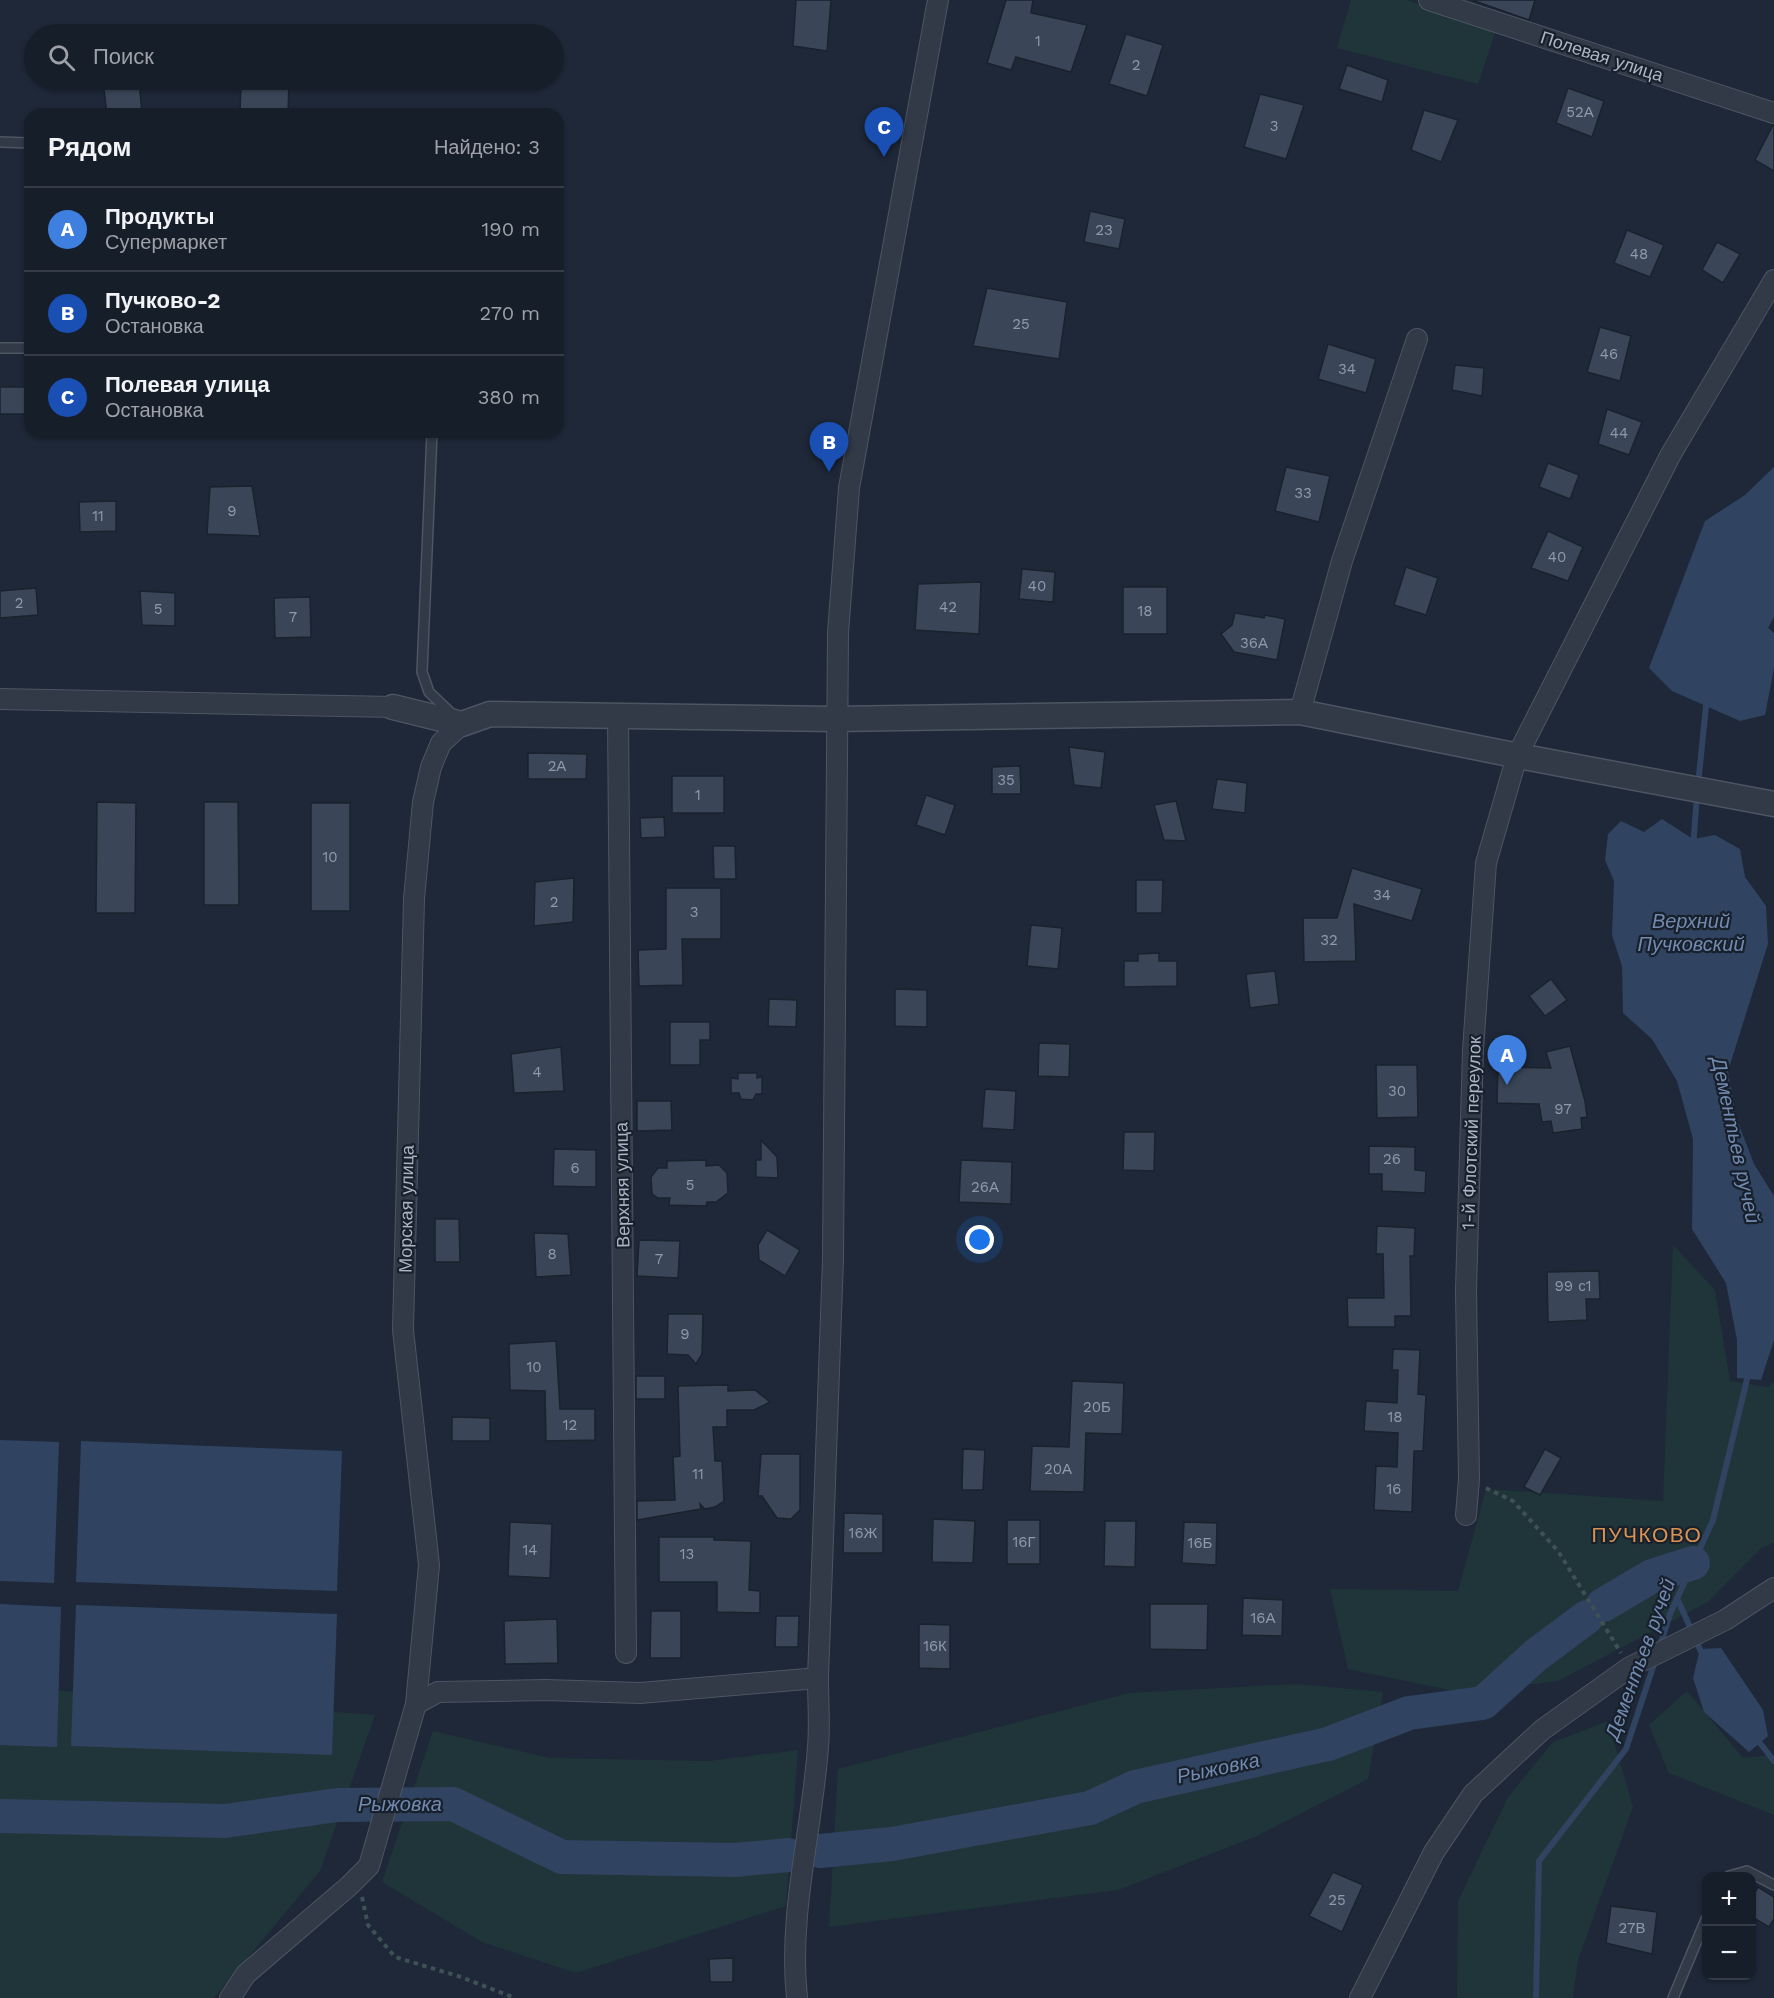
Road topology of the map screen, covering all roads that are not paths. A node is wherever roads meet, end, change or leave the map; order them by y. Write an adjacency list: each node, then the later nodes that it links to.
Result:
1 (938, 0): 15 (street)
2 (1429, 0): 3 (street, Полевая улица)
3 (1774, 112)
4 (0, 142): 5 (lane)
5 (24, 143)
6 (1774, 280): 17 (street, 1-й Флотский переулок)
7 (1417, 339): 13 (street)
8 (0, 348): 9 (lane)
9 (24, 348)
10 (432, 438): 16 (lane)
11 (0, 699): 12 (street)
12 (393, 707): 16 (street)
13 (1300, 712): 15 (street); 17 (street)
14 (618, 717): 15 (street); 16 (street); 21 (street, Верхняя улица)
15 (836, 719): 22 (street)
16 (462, 724): 23 (street, Морская улица)
17 (1517, 756): 18 (street); 19 (street, 1-й Флотский переулок)
18 (1772, 803)
19 (1466, 1515)
20 (1774, 1588): 29 (street)
21 (626, 1653)
22 (818, 1678): 23 (street); 28 (street)
23 (416, 1704): 27 (street, Морская улица)
24 (1756, 1876): 25 (lane)
25 (1774, 1886)
26 (1704, 1926): 30 (lane)
27 (230, 1998)
28 (797, 1998)
29 (1360, 1998)
30 (1673, 1998)

